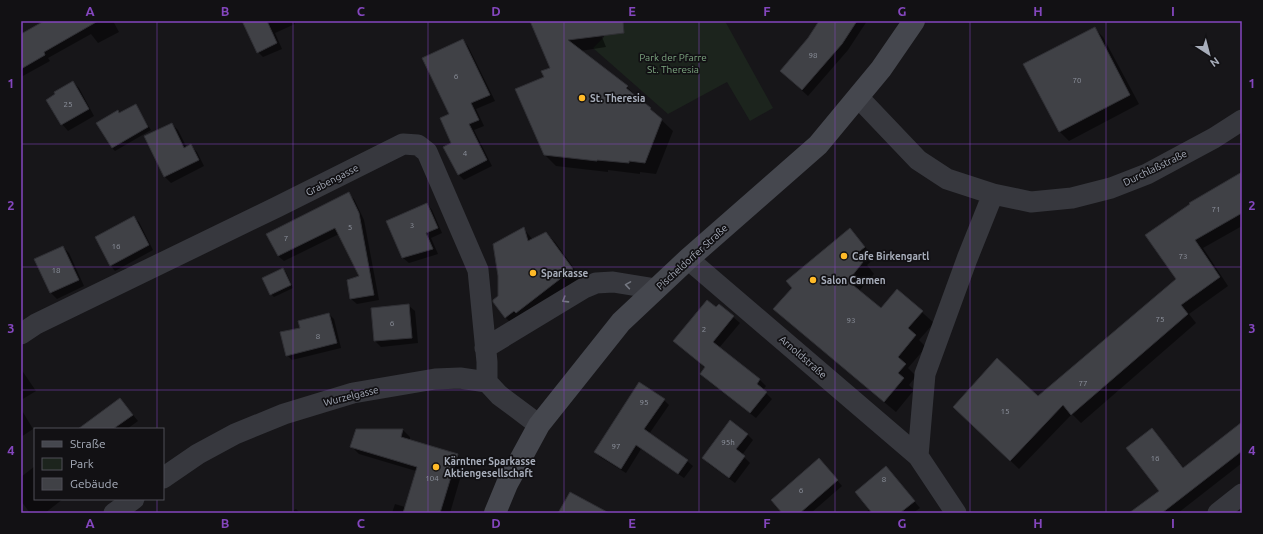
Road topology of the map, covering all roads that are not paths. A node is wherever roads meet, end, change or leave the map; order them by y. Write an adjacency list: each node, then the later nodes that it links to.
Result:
1 (914, 21): 2 (main road, Pischeldorfer Straße)
2 (858, 97): 4 (street, Durchlaßstraße); 5 (main road, Pischeldorfer Straße)
3 (1242, 120): 4 (street, Durchlaßstraße)
4 (992, 194): 11 (street)
5 (688, 259): 6 (main road, Pischeldorfer Straße); 11 (street, Arnoldstraße)
6 (656, 289): 8 (street, one-way to 8); 10 (main road, Pischeldorfer Straße)
7 (21, 334): 8 (street, Grabengasse)
8 (486, 348): 9 (street, Grabengasse)
9 (487, 382): 10 (street); 12 (street, Wurzelgasse)
10 (539, 425): 16 (main road, Pischeldorfer Straße)
11 (918, 456): 17 (street, Arnoldstraße)
12 (164, 477)
13 (1242, 494): 18 (street)
14 (133, 500): 15 (street)
15 (114, 513)
16 (495, 513)
17 (956, 513)
18 (1218, 513)

